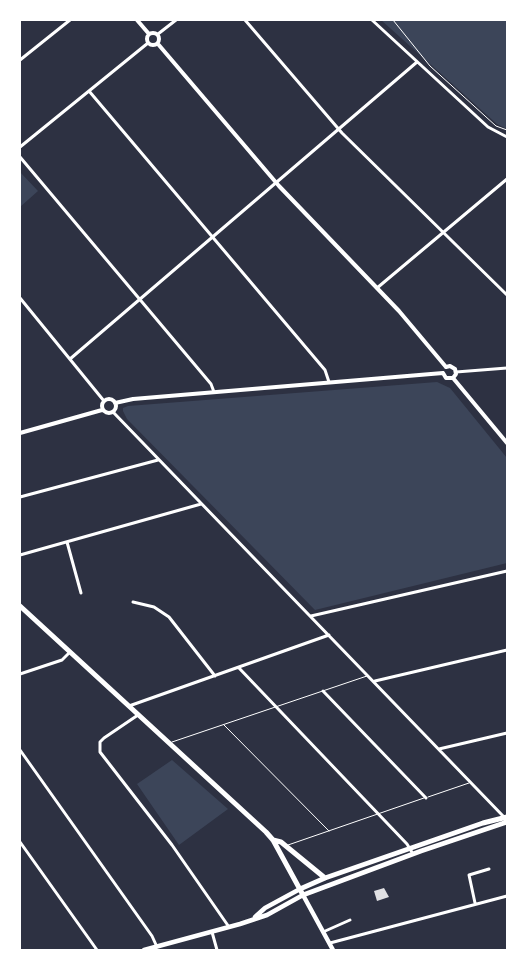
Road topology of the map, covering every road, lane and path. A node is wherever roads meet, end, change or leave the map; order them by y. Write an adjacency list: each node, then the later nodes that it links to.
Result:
1 (70, 20): 11 (street)
2 (137, 20): 7 (street)
3 (176, 20): 8 (street)
4 (245, 20): 14 (street)
5 (372, 20): 12 (street)
6 (393, 20): 15 (path)
7 (149, 34): 8 (street); 9 (street)
8 (158, 34): 10 (street)
9 (148, 43): 10 (street); 13 (street)
10 (158, 44): 20 (street)
11 (20, 60)
12 (417, 62): 14 (street); 16 (street)
13 (89, 91): 17 (street); 22 (street)
14 (339, 130): 20 (street); 21 (street)
15 (507, 130)
16 (507, 137)
17 (20, 146)
18 (20, 157): 26 (street)
19 (507, 178): 21 (street)
20 (276, 183): 22 (street); 23 (street)
21 (443, 233): 23 (street); 24 (street)
22 (212, 238): 26 (street); 33 (street)
23 (378, 288): 28 (street)
24 (507, 296)
25 (20, 298): 27 (street)
26 (140, 299): 27 (street); 34 (street)
27 (70, 359): 35 (street)
28 (446, 367): 30 (street); 31 (street)
29 (507, 368): 30 (street)
30 (456, 372): 32 (street)
31 (443, 373): 32 (street); 33 (street)
32 (453, 378): 40 (street)
33 (329, 382): 34 (street)
34 (214, 392): 36 (street)
35 (104, 401): 36 (street); 37 (street)
36 (115, 403): 38 (street)
37 (102, 410): 38 (street); 39 (street)
38 (113, 412): 41 (street)
39 (20, 433)
40 (507, 443)
41 (158, 460): 42 (street); 43 (street)
42 (20, 498)
43 (202, 504): 44 (street); 50 (street)
44 (68, 542): 45 (street); 47 (street)
45 (20, 555)
46 (507, 571): 50 (street)
47 (81, 593)
48 (133, 602): 56 (street)
49 (20, 606): 53 (main road)
50 (311, 616): 51 (street)
51 (329, 635): 54 (street); 57 (street)
52 (507, 650): 58 (street)
53 (70, 652): 55 (street); 60 (main road)
54 (239, 668): 56 (street); 61 (street)
55 (20, 674)
56 (215, 676): 60 (street)
57 (369, 676): 58 (street); 59 (lane)
58 (374, 681): 66 (street)
59 (323, 691): 61 (lane); 69 (street)
60 (128, 706): 62 (main road)
61 (275, 707): 63 (lane); 70 (street)
62 (138, 715): 65 (main road); 85 (street)
63 (224, 725): 65 (lane); 72 (lane)
64 (507, 733): 66 (street)
65 (169, 744): 73 (main road)
66 (440, 749): 68 (street)
67 (20, 750): 89 (street)
68 (471, 782): 69 (lane); 71 (street)
69 (426, 798): 70 (lane)
70 (379, 814): 72 (lane); 76 (street)
71 (506, 819): 76 (main road)
72 (330, 831): 75 (lane)
73 (273, 840): 75 (main road); 79 (main road)
74 (20, 842): 90 (street)
75 (285, 846): 78 (main road)
76 (412, 852): 78 (main road); 80 (main road)
77 (489, 869): 82 (street)
78 (325, 878): 79 (main road)
79 (300, 889): 80 (main road); 83 (main road)
80 (303, 895): 83 (main road); 87 (main road)
81 (507, 896): 82 (street)
82 (475, 903): 88 (street)
83 (252, 919): 85 (main road)
84 (350, 920): 87 (street)
85 (229, 927): 86 (main road)
86 (212, 932): 89 (main road); 92 (street)
87 (323, 932): 88 (main road)
88 (330, 943): 93 (main road)
89 (157, 947): 91 (main road)
90 (97, 950)
91 (144, 950)
92 (217, 950)
93 (333, 950)

